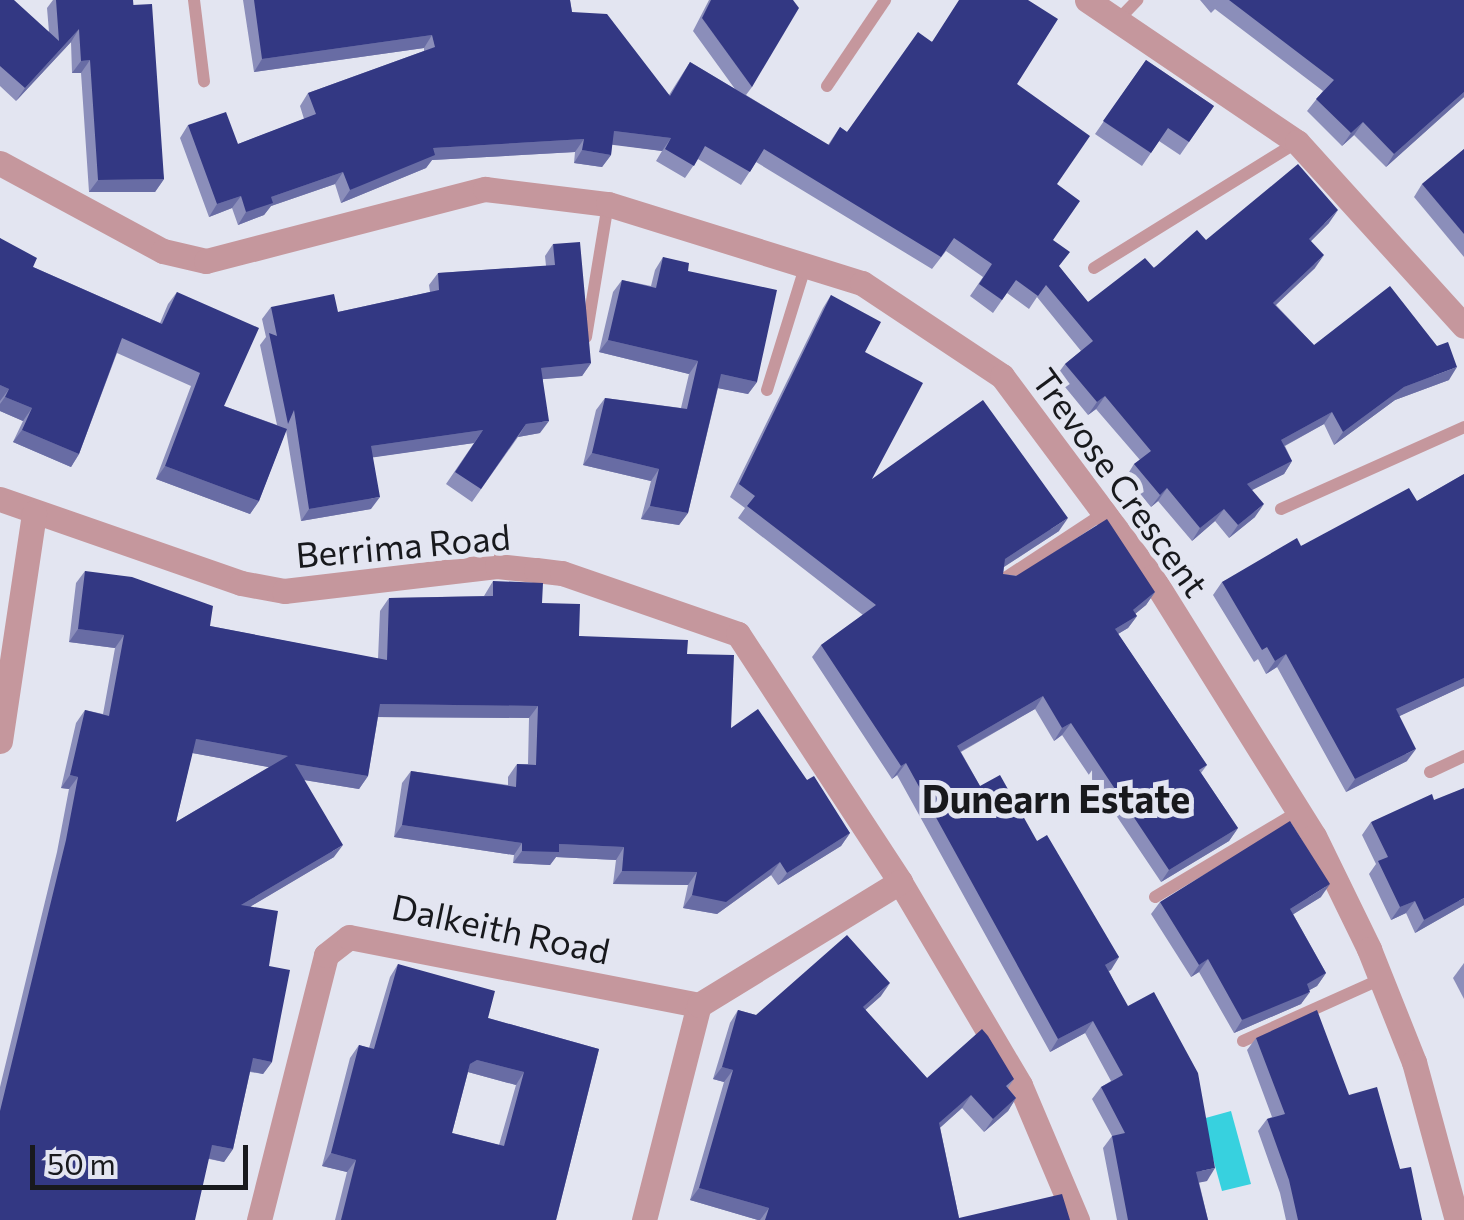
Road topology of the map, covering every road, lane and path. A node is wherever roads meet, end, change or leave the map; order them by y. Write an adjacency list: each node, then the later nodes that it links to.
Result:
1 (194, 0): 6 (lane)
2 (885, 0): 7 (lane)
3 (1087, 0): 5 (street)
4 (1137, 0): 5 (lane)
5 (1118, 20): 8 (street)
6 (204, 81)
7 (827, 86)
8 (1297, 142): 12 (lane); 13 (street)
9 (0, 163): 10 (street, Trevose Crescent)
10 (608, 204): 11 (street, Trevose Crescent); 14 (lane)
11 (806, 264): 15 (lane); 19 (street, Trevose Crescent)
12 (1094, 268)
13 (1464, 326)
14 (586, 338)
15 (767, 390)
16 (1464, 427): 18 (lane)
17 (0, 500): 20 (street, Berrima Road)
18 (1281, 509)
19 (1104, 512): 21 (lane); 25 (street, Trevose Crescent)
20 (34, 514): 22 (street); 26 (street, Berrima Road)
21 (1002, 580)
22 (0, 741)
23 (1464, 756): 24 (lane)
24 (1430, 772)
25 (1298, 811): 27 (lane); 28 (street, Trevose Crescent)
26 (900, 882): 29 (street); 33 (street, Berrima Road)
27 (1155, 897)
28 (1381, 979): 30 (lane); 34 (street, Trevose Crescent)
29 (698, 1005): 31 (street, Dalkeith Road); 32 (street)
30 (1243, 1041)
31 (259, 1220)
32 (644, 1220)
33 (1077, 1220)
34 (1457, 1220)

